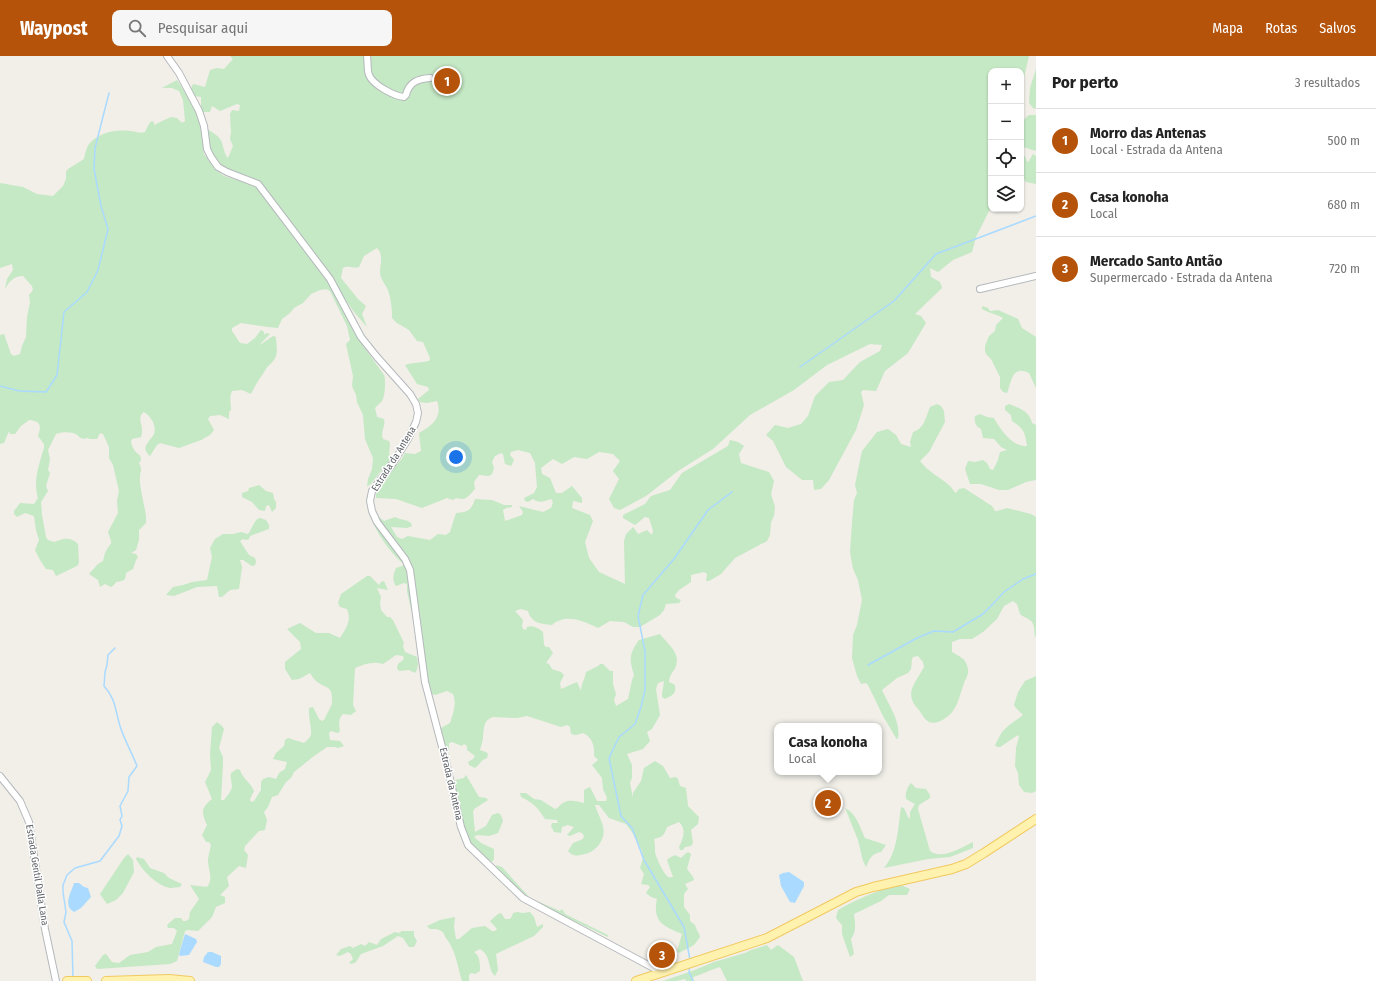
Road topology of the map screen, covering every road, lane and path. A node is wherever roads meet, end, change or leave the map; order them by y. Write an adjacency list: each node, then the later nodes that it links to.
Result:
1 (167, 56): 8 (street, Estrada da Antena)
2 (368, 56): 3 (street)
3 (430, 78)
4 (1036, 276): 5 (street)
5 (980, 289)
6 (0, 776): 9 (street, Estrada Gentil Dalla Lana)
7 (1036, 819): 8 (main road)
8 (661, 972): 14 (main road)
9 (56, 981)
10 (67, 981): 11 (main road)
11 (87, 981)
12 (106, 981): 13 (main road)
13 (190, 981)
14 (636, 981)

